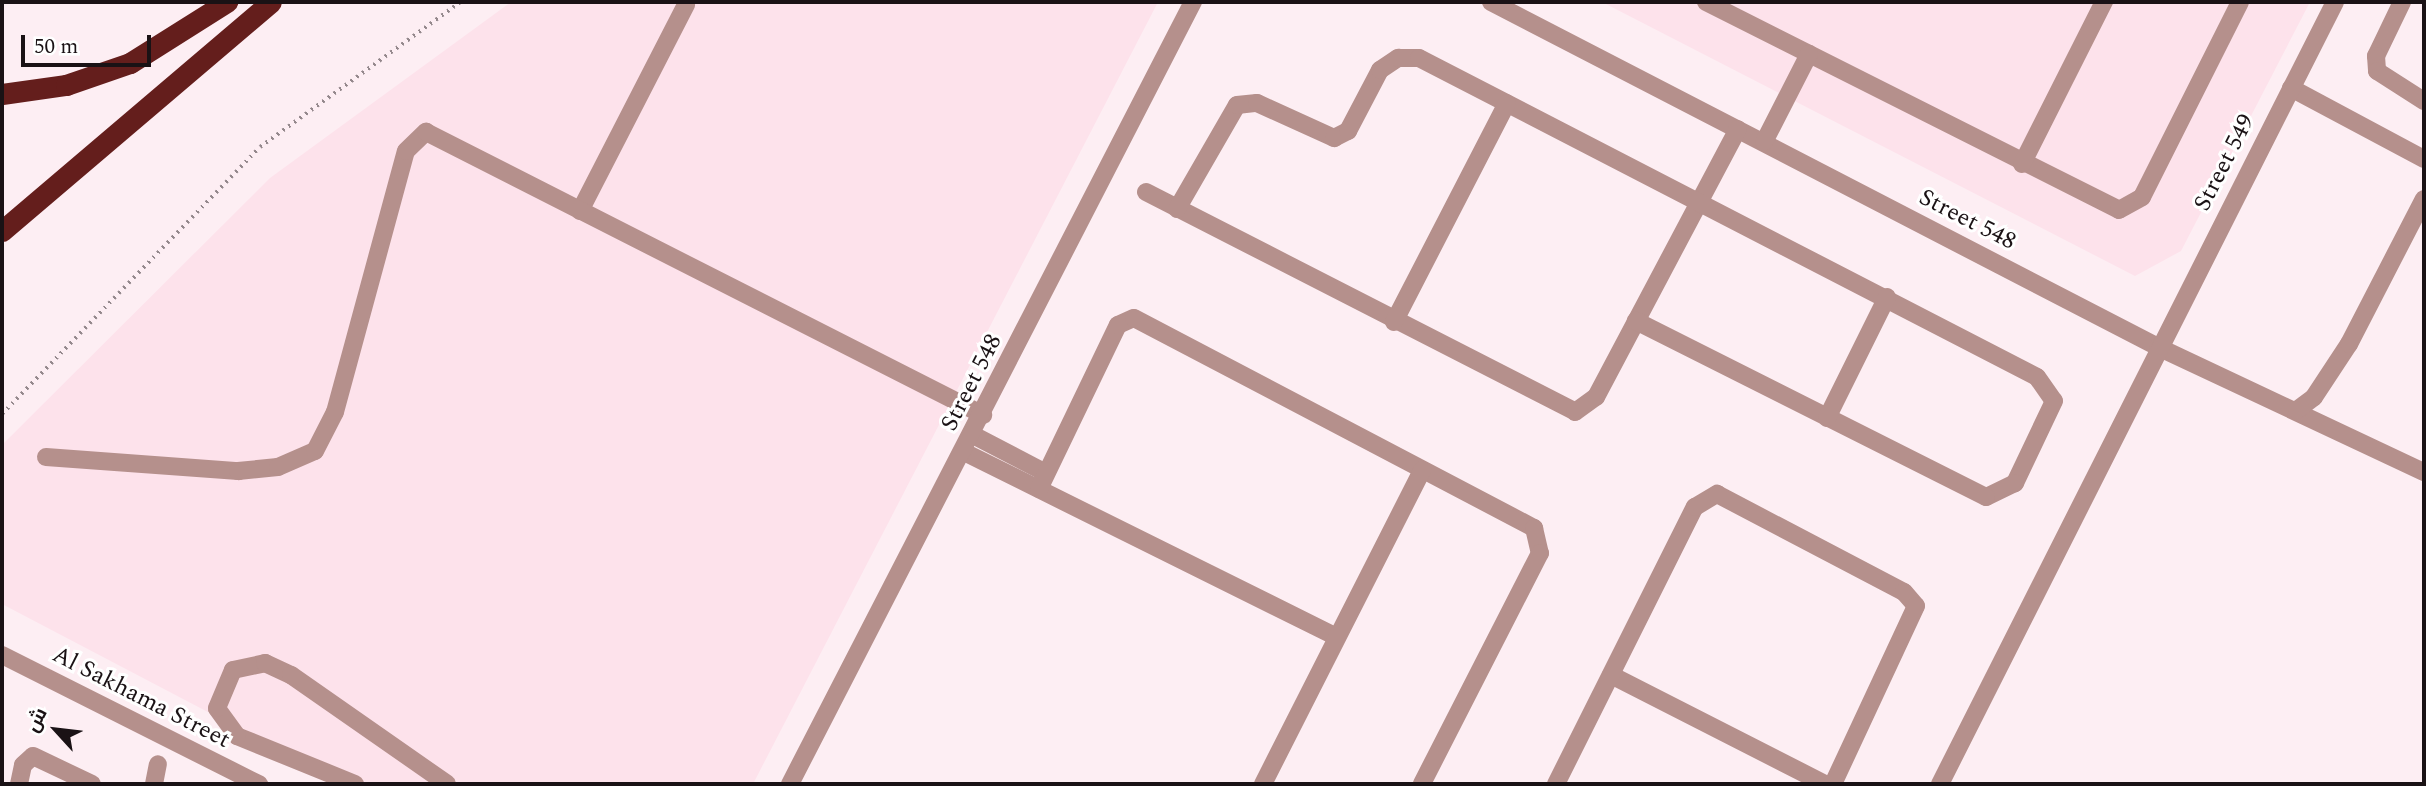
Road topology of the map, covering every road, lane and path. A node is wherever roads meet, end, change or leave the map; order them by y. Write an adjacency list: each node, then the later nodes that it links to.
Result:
1 (227, 2): 14 (highway)
2 (271, 2): 26 (highway)
3 (460, 2): 32 (path)
4 (1193, 2): 33 (street, Street 548)
5 (1492, 2): 17 (street, Street 548)
6 (1706, 2): 12 (street)
7 (2104, 2): 20 (street)
8 (2240, 2): 20 (street)
9 (2335, 2): 13 (street, Street 549)
10 (2402, 2): 15 (street)
11 (686, 5): 25 (street)
12 (1809, 54): 18 (street); 20 (street)
13 (2291, 88): 19 (street); 30 (street, Street 549)
14 (2, 94)
15 (2424, 101)
16 (1507, 103): 23 (street); 24 (street); 29 (street)
17 (1738, 129): 18 (street, Street 548); 23 (street)
18 (1764, 142): 30 (street, Street 548)
19 (2424, 159)
20 (2022, 164)
21 (1146, 192): 24 (street)
22 (2424, 199): 31 (street)
23 (1699, 202): 27 (street); 28 (street)
24 (1177, 209): 29 (street)
25 (580, 211): 33 (street); 37 (street)
26 (2, 231)
27 (1887, 297): 34 (street); 34 (street)
28 (1636, 321): 29 (street); 34 (street)
29 (1394, 322)
30 (2158, 347): 31 (street, Street 548); 59 (street, Street 549)
31 (2297, 410): 39 (street, Street 548)
32 (2, 414)
33 (983, 415): 35 (street, Street 548)
34 (1827, 418)
35 (973, 435): 36 (street, Street 548); 40 (street)
36 (964, 452): 40 (street); 53 (street, Street 548)
37 (46, 457)
38 (1422, 470): 40 (street); 41 (street); 55 (street)
39 (2424, 472)
40 (1043, 481): 41 (street)
41 (1336, 637): 54 (street)
42 (2, 654): 49 (street, Al Sakhama Street)
43 (1611, 675): 56 (street); 57 (street); 58 (street)
44 (300, 762): 50 (street); 51 (street); 52 (street)
45 (158, 764): 48 (street)
46 (19, 784): 47 (street)
47 (92, 784)
48 (154, 784)
49 (259, 784)
50 (319, 784)
51 (355, 784)
52 (447, 784)
53 (790, 784)
54 (1264, 784)
55 (1422, 784)
56 (1556, 784)
57 (1825, 784)
58 (1833, 784)
59 (1940, 784)

